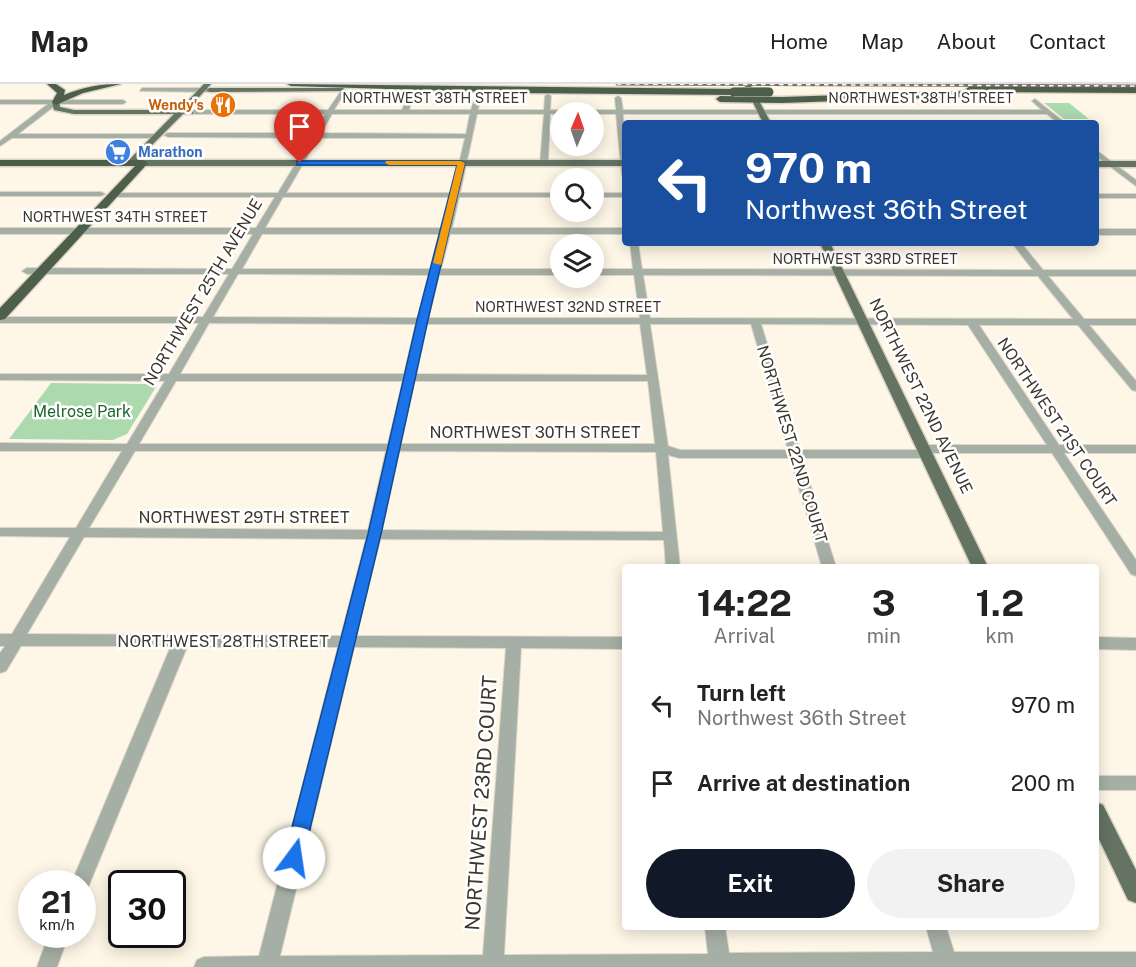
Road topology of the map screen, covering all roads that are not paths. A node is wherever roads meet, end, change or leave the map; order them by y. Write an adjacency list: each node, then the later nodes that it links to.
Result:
1 (51, 84): 24 (highway)
2 (117, 84): 24 (highway)
3 (291, 84): 17 (highway)
4 (668, 84): 18 (highway)
5 (747, 84): 27 (main road)
6 (1093, 84): 15 (highway)
7 (209, 87): 11 (street); 12 (main road); 26 (main road); 32 (main road)
8 (411, 89): 18 (highway); 34 (street)
9 (779, 89): 14 (highway)
10 (815, 89): 15 (highway)
11 (142, 90)
12 (343, 90): 17 (highway); 33 (street, NORTHWEST 25TH AVENUE)
13 (733, 90): 14 (highway, bridge); 16 (highway); 18 (highway)
14 (768, 90): 19 (highway)
15 (1136, 90): 19 (highway)
16 (560, 91): 17 (highway); 27 (highway)
17 (474, 92): 35 (street)
18 (546, 92): 36 (street)
19 (981, 93): 27 (highway)
20 (618, 98): 37 (street)
21 (685, 101): 38 (street)
22 (1035, 101): 42 (street)
23 (0, 102): 24 (street)
24 (56, 102): 25 (street); 28 (street); 29 (main road, NORTHWEST 38TH STREET)
25 (123, 102)
26 (189, 102): 30 (main road); 31 (main road)
27 (759, 107): 38 (street, NORTHWEST 38TH STREET); 39 (street, NORTHWEST 38TH STREET); 44 (main road)
28 (41, 112): 29 (street, NORTHWEST 38TH STREET); 50 (street)
29 (74, 112): 30 (main road, NORTHWEST 38TH STREET)
30 (133, 112): 31 (main road, NORTHWEST 38TH STREET)
31 (180, 112): 32 (main road, NORTHWEST 38TH STREET); 49 (main road)
32 (190, 112): 33 (street, NORTHWEST 38TH STREET); 49 (main road)
33 (330, 112): 34 (street, NORTHWEST 38TH STREET); 51 (street, NORTHWEST 25TH AVENUE)
34 (405, 112): 35 (street, NORTHWEST 38TH STREET)
35 (473, 112): 36 (street, NORTHWEST 38TH STREET); 52 (street)
36 (546, 112): 37 (street, NORTHWEST 38TH STREET); 60 (street)
37 (619, 112): 38 (street, NORTHWEST 38TH STREET); 53 (street)
38 (689, 112): 43 (street)
39 (844, 112): 40 (street, NORTHWEST 38TH STREET); 45 (street)
40 (931, 112): 41 (street, NORTHWEST 38TH STREET); 46 (street)
41 (978, 112): 42 (street, NORTHWEST 38TH STREET); 47 (street)
42 (1048, 112): 48 (street)
43 (691, 120)
44 (766, 120)
45 (850, 120)
46 (938, 120)
47 (987, 120)
48 (1058, 120)
49 (163, 134): 50 (street); 51 (street); 57 (main road)
50 (11, 136): 54 (street)
51 (316, 136): 52 (street); 58 (street, NORTHWEST 25TH AVENUE)
52 (468, 136): 59 (street)
53 (622, 138)
54 (0, 144)
55 (1099, 154): 63 (street)
56 (0, 163): 57 (highway)
57 (137, 163): 58 (main road); 72 (highway)
58 (300, 163): 59 (main road); 67 (street, NORTHWEST 25TH AVENUE)
59 (461, 163): 60 (main road); 68 (street)
60 (544, 163): 61 (main road)
61 (622, 163)
62 (1099, 164): 63 (main road)
63 (1111, 164): 64 (main road); 65 (street)
64 (1136, 164)
65 (1136, 184)
66 (0, 194): 72 (street)
67 (280, 195): 68 (street); 72 (street); 76 (street, NORTHWEST 25TH AVENUE)
68 (455, 195): 69 (street); 77 (street)
69 (550, 195)
70 (604, 195): 71 (street)
71 (622, 195)
72 (108, 196): 75 (highway); 79 (highway)
73 (1099, 196): 74 (street)
74 (1136, 196)
75 (80, 230): 76 (street, NORTHWEST 34TH STREET); 79 (street, NORTHWEST 34TH STREET); 87 (highway)
76 (259, 230): 77 (street, NORTHWEST 34TH STREET); 88 (street, NORTHWEST 25TH AVENUE)
77 (447, 230): 80 (street, NORTHWEST 34TH STREET); 89 (street)
78 (0, 231): 79 (street, NORTHWEST 34TH STREET)
79 (66, 231): 86 (highway)
80 (622, 231)
81 (1099, 232): 82 (street)
82 (1136, 232)
83 (634, 246): 93 (street)
84 (826, 246): 91 (main road, NORTHWEST 22ND AVENUE)
85 (1018, 246): 94 (street)
86 (27, 271): 87 (street); 96 (highway)
87 (41, 271): 88 (street); 97 (highway)
88 (235, 272): 89 (street); 98 (street, NORTHWEST 25TH AVENUE)
89 (435, 272): 90 (street); 99 (street)
90 (550, 272)
91 (839, 272): 93 (street, NORTHWEST 33RD STREET); 94 (street, NORTHWEST 33RD STREET); 100 (main road, NORTHWEST 22ND AVENUE)
92 (604, 273): 93 (street, NORTHWEST 33RD STREET)
93 (638, 273): 101 (street)
94 (1041, 273): 95 (street, NORTHWEST 33RD STREET); 104 (street)
95 (1136, 273)
96 (0, 299)
97 (0, 318): 98 (street, NORTHWEST 32ND STREET)
98 (206, 320): 99 (street, NORTHWEST 32ND STREET); 107 (street, NORTHWEST 25TH AVENUE)
99 (422, 320): 101 (street, NORTHWEST 32ND STREET); 108 (street)
100 (862, 320): 102 (street, NORTHWEST 32ND STREET); 103 (street, NORTHWEST 32ND STREET); 117 (main road, NORTHWEST 22ND AVENUE)
101 (644, 321): 102 (street, NORTHWEST 32ND STREET); 109 (street)
102 (755, 321): 118 (street, NORTHWEST 22ND COURT)
103 (971, 321): 104 (street, NORTHWEST 32ND STREET); 115 (street, NORTHWEST 21ST COURT)
104 (1082, 322): 105 (street, NORTHWEST 32ND STREET); 110 (street)
105 (1136, 322)
106 (0, 377): 107 (street)
107 (172, 377): 108 (street); 112 (street, NORTHWEST 25TH AVENUE)
108 (410, 378): 109 (street); 113 (street)
109 (652, 378): 114 (street)
110 (1134, 382)
111 (0, 447): 112 (street, NORTHWEST 30TH STREET)
112 (131, 447): 113 (street, NORTHWEST 30TH STREET); 120 (street, NORTHWEST 25TH AVENUE)
113 (394, 448): 114 (street, NORTHWEST 30TH STREET); 121 (street)
114 (661, 448): 118 (street, NORTHWEST 30TH STREET); 122 (street)
115 (1055, 448): 116 (street, NORTHWEST 30TH STREET); 117 (street, NORTHWEST 30TH STREET); 126 (street, NORTHWEST 21ST COURT)
116 (1136, 449)
117 (925, 452): 118 (street, NORTHWEST 30TH STREET); 125 (main road, NORTHWEST 22ND AVENUE)
118 (795, 455): 124 (street, NORTHWEST 22ND COURT)
119 (0, 532): 120 (street, NORTHWEST 29TH STREET)
120 (81, 532): 121 (street, NORTHWEST 29TH STREET); 127 (street, NORTHWEST 25TH AVENUE)
121 (374, 534): 122 (street, NORTHWEST 29TH STREET); 128 (street)
122 (668, 536): 123 (street)
123 (673, 564)
124 (828, 564)
125 (979, 564)
126 (1136, 571)
127 (8, 640): 129 (street, NORTHWEST 28TH STREET); 134 (street, NORTHWEST 25TH AVENUE)
128 (347, 640): 129 (street, NORTHWEST 28TH STREET); 130 (street, NORTHWEST 28TH STREET); 149 (street)
129 (181, 642): 138 (street)
130 (514, 642): 131 (street, NORTHWEST 28TH STREET); 145 (street, NORTHWEST 23RD COURT)
131 (622, 643)
132 (1099, 644): 133 (street)
133 (1136, 644)
134 (0, 667)
135 (1099, 783): 136 (street)
136 (1136, 783)
137 (1099, 817): 139 (main road)
138 (86, 870)
139 (1136, 893)
140 (715, 930): 146 (street)
141 (937, 930): 144 (street)
142 (54, 948): 147 (street)
143 (1136, 962): 144 (street)
144 (947, 964): 146 (street)
145 (493, 966): 146 (street); 149 (street)
146 (720, 966)
147 (47, 967)
148 (204, 967): 149 (street)
149 (267, 967)

